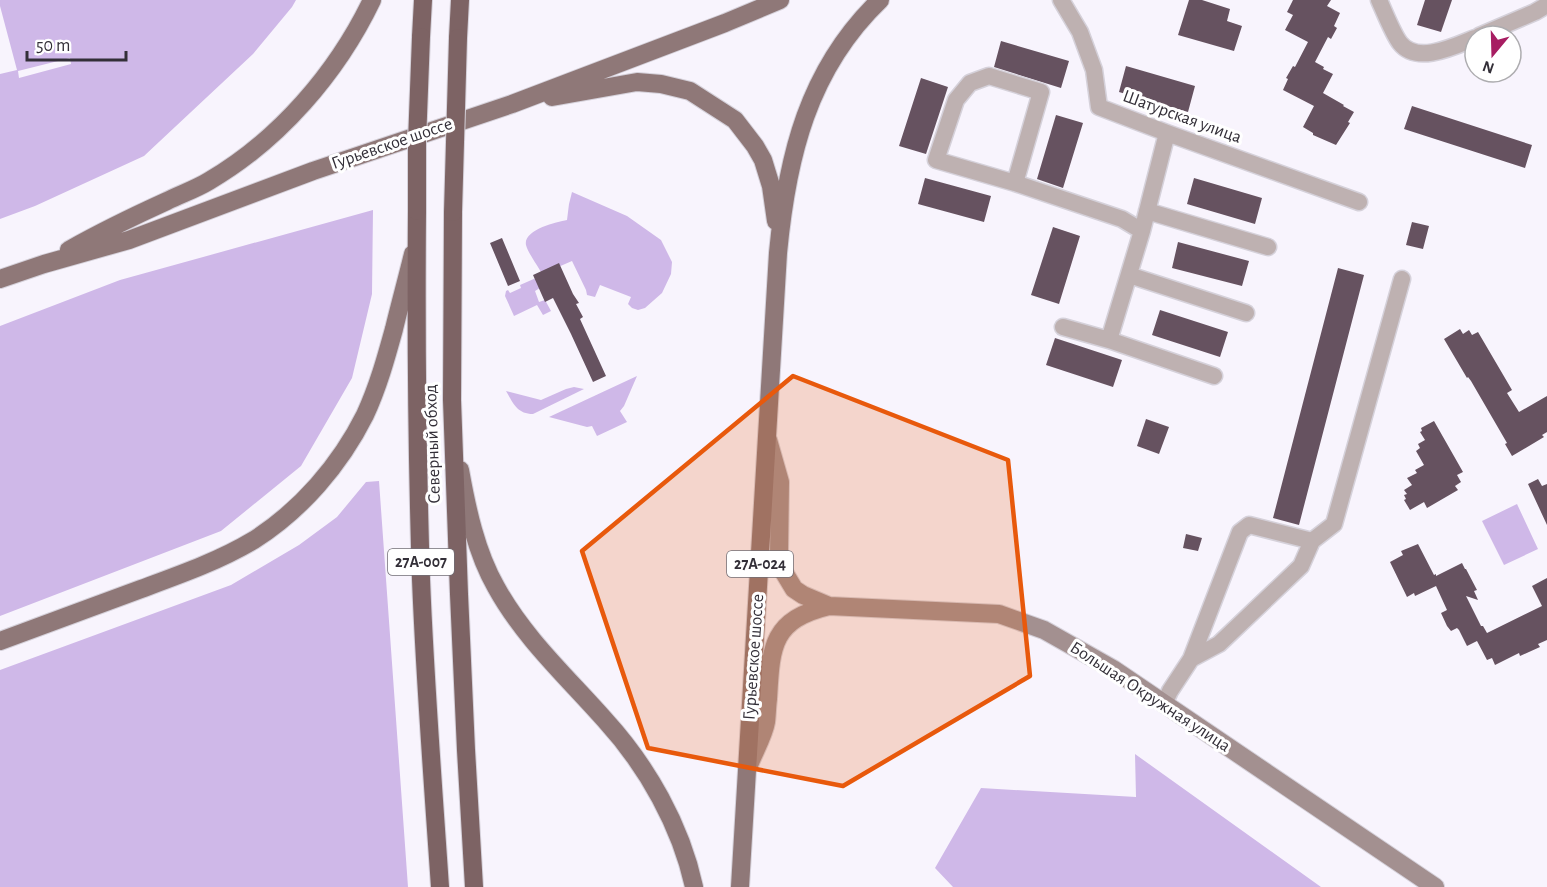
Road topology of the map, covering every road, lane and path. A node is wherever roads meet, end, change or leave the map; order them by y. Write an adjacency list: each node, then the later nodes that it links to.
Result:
1 (372, 0): 20 (main road)
2 (423, 0): 17 (highway, Северный обход / 27А-007, bridge)
3 (460, 0): 28 (highway, Северный обход / 27А-007, bridge)
4 (780, 0): 11 (main road, Гурьевское шоссе)
5 (880, 0): 18 (main road)
6 (1061, 0): 12 (street, Шатурская улица)
7 (1379, 0): 10 (street)
8 (1547, 5): 9 (street)
9 (1507, 24)
10 (1463, 42)
11 (512, 104): 18 (main road); 20 (main road, Гурьевское шоссе)
12 (1167, 134): 14 (street, Шатурская улица); 15 (street)
13 (1015, 183): 13 (street); 16 (street)
14 (1359, 202)
15 (1147, 211): 16 (street); 19 (street)
16 (1142, 231): 21 (street)
17 (417, 237): 32 (main road); 36 (highway, Северный обход / 27А-007)
18 (778, 247): 29 (main road, Гурьевское шоссе / 27А-024)
19 (1268, 247)
20 (44, 264): 22 (main road, Гурьевское шоссе)
21 (1130, 275): 24 (street); 26 (street)
22 (0, 279)
23 (1402, 279): 30 (street)
24 (1246, 313)
25 (1064, 327): 26 (street)
26 (1109, 340): 27 (street)
27 (1214, 376)
28 (452, 400): 37 (highway, Северный обход / 27А-007); 38 (main road)
29 (768, 439): 31 (main road); 35 (main road, Гурьевское шоссе / 27А-024)
30 (1312, 541): 33 (street); 33 (street)
31 (829, 606): 34 (main road, Большая Окружная улица); 35 (main road)
32 (0, 641)
33 (1191, 659): 34 (street)
34 (1164, 704): 40 (main road, Большая Окружная улица)
35 (747, 769): 39 (main road, Гурьевское шоссе / 27А-024)
36 (440, 887)
37 (474, 887)
38 (694, 887)
39 (740, 887)
40 (1435, 887)

